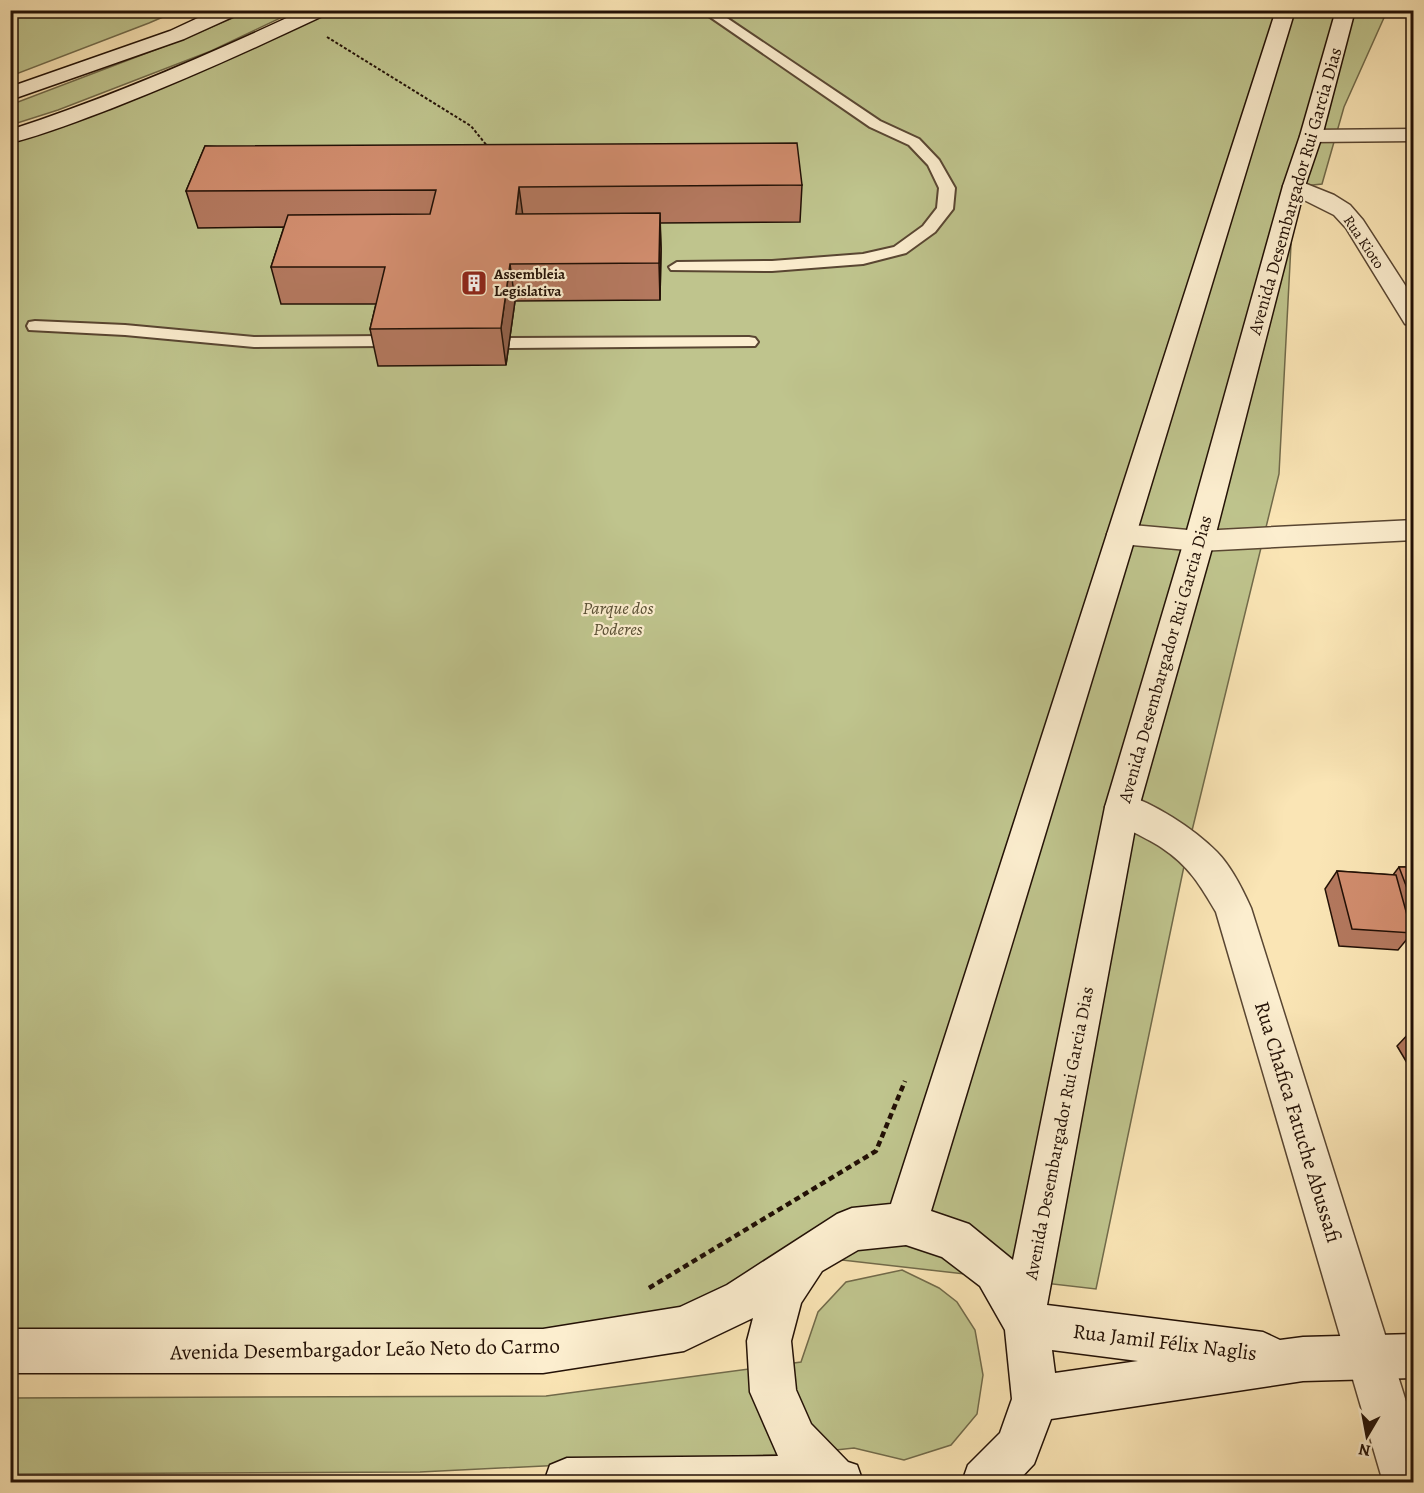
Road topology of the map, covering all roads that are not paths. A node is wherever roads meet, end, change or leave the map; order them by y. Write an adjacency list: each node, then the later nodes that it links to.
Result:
1 (232, 10): 6 (main road)
2 (320, 10): 9 (main road)
3 (706, 10): 11 (lane)
4 (1286, 10): 18 (main road)
5 (1346, 10): 8 (main road, Avenida Desembargador Rui Garcia Dias)
6 (10, 94)
7 (1413, 135): 8 (main road)
8 (1311, 136): 10 (main road, Avenida Desembargador Rui Garcia Dias)
9 (10, 137)
10 (1294, 186): 12 (main road, Rua Kioto); 19 (main road, Avenida Desembargador Rui Garcia Dias)
11 (677, 267)
12 (1413, 319)
13 (35, 326): 14 (lane)
14 (384, 341)
15 (749, 342): 16 (lane)
16 (509, 343)
17 (1413, 530): 19 (main road)
18 (1121, 534): 19 (main road); 21 (main road)
19 (1199, 541): 20 (main road, Avenida Desembargador Rui Garcia Dias)
20 (1122, 807): 23 (main road, Avenida Desembargador Rui Garcia Dias); 26 (main road, Rua Chafica Fatuche Abussafi)
21 (906, 1224): 22 (main road, Avenida Desembargador Leão Neto do Carmo); 23 (main road)
22 (807, 1256): 24 (main road, Avenida Desembargador Leão Neto do Carmo); 29 (main road)
23 (1025, 1321): 27 (main road, Rua Jamil Félix Naglis); 28 (main road)
24 (10, 1351)
25 (1413, 1356): 26 (main road, Rua Jamil Félix Naglis)
26 (1369, 1358): 27 (main road, Rua Jamil Félix Naglis); 32 (main road, Rua Chafica Fatuche Abussafi)
27 (1303, 1359): 28 (main road, Rua Jamil Félix Naglis)
28 (1035, 1399): 31 (main road)
29 (836, 1480): 30 (main road)
30 (567, 1482)
31 (985, 1482)
32 (1407, 1482)

